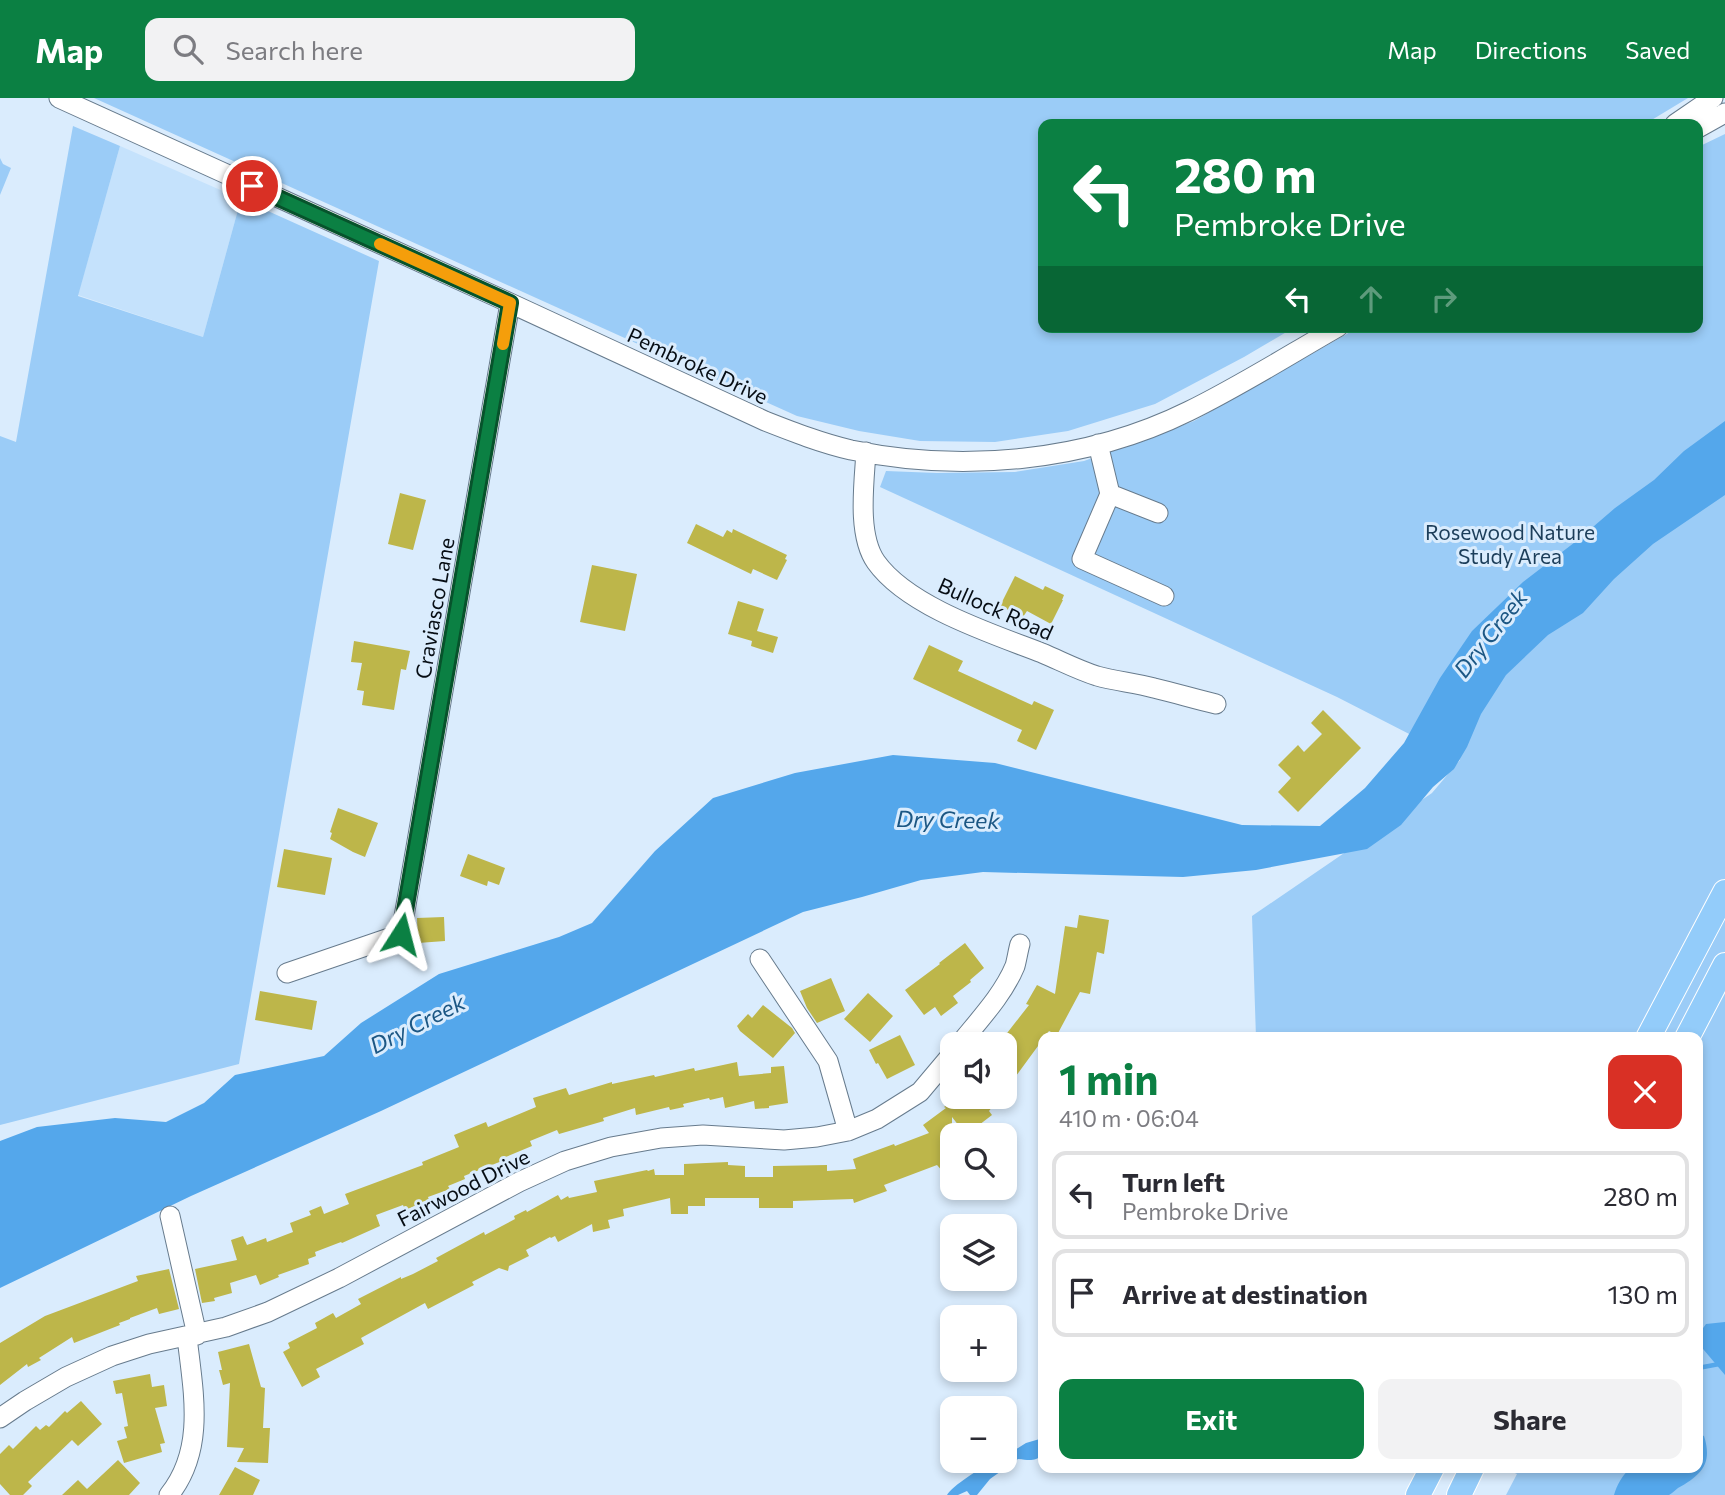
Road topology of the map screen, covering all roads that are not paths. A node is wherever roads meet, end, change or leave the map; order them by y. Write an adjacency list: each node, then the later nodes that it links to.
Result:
1 (59, 98): 6 (street, Pembroke Drive)
2 (1713, 98): 4 (street)
3 (1725, 113): 5 (street)
4 (1682, 119)
5 (1703, 125)
6 (510, 303): 9 (street, Pembroke Drive); 18 (street, Craviasco Lane)
7 (1327, 333): 8 (street, Pembroke Drive)
8 (1098, 444): 9 (street, Pembroke Drive); 10 (street)
9 (866, 452): 13 (street, Bullock Road)
10 (1110, 495): 11 (street); 12 (street)
11 (1158, 513)
12 (1164, 596)
13 (1216, 704)
14 (1725, 891): 20 (main road)
15 (1020, 944): 19 (street)
16 (760, 959): 23 (street)
17 (1725, 965): 21 (main road)
18 (287, 973)
19 (970, 1032)
20 (1651, 1032)
21 (1690, 1032)
22 (940, 1068): 23 (street, Fairwood Drive)
23 (848, 1131): 25 (street, Fairwood Drive)
24 (170, 1216): 25 (street)
25 (192, 1336): 26 (street, Fairwood Drive); 29 (street)
26 (0, 1418)
27 (1429, 1473): 30 (main road)
28 (1470, 1473): 31 (main road)
29 (169, 1495)
30 (1418, 1495)
31 (1459, 1495)

